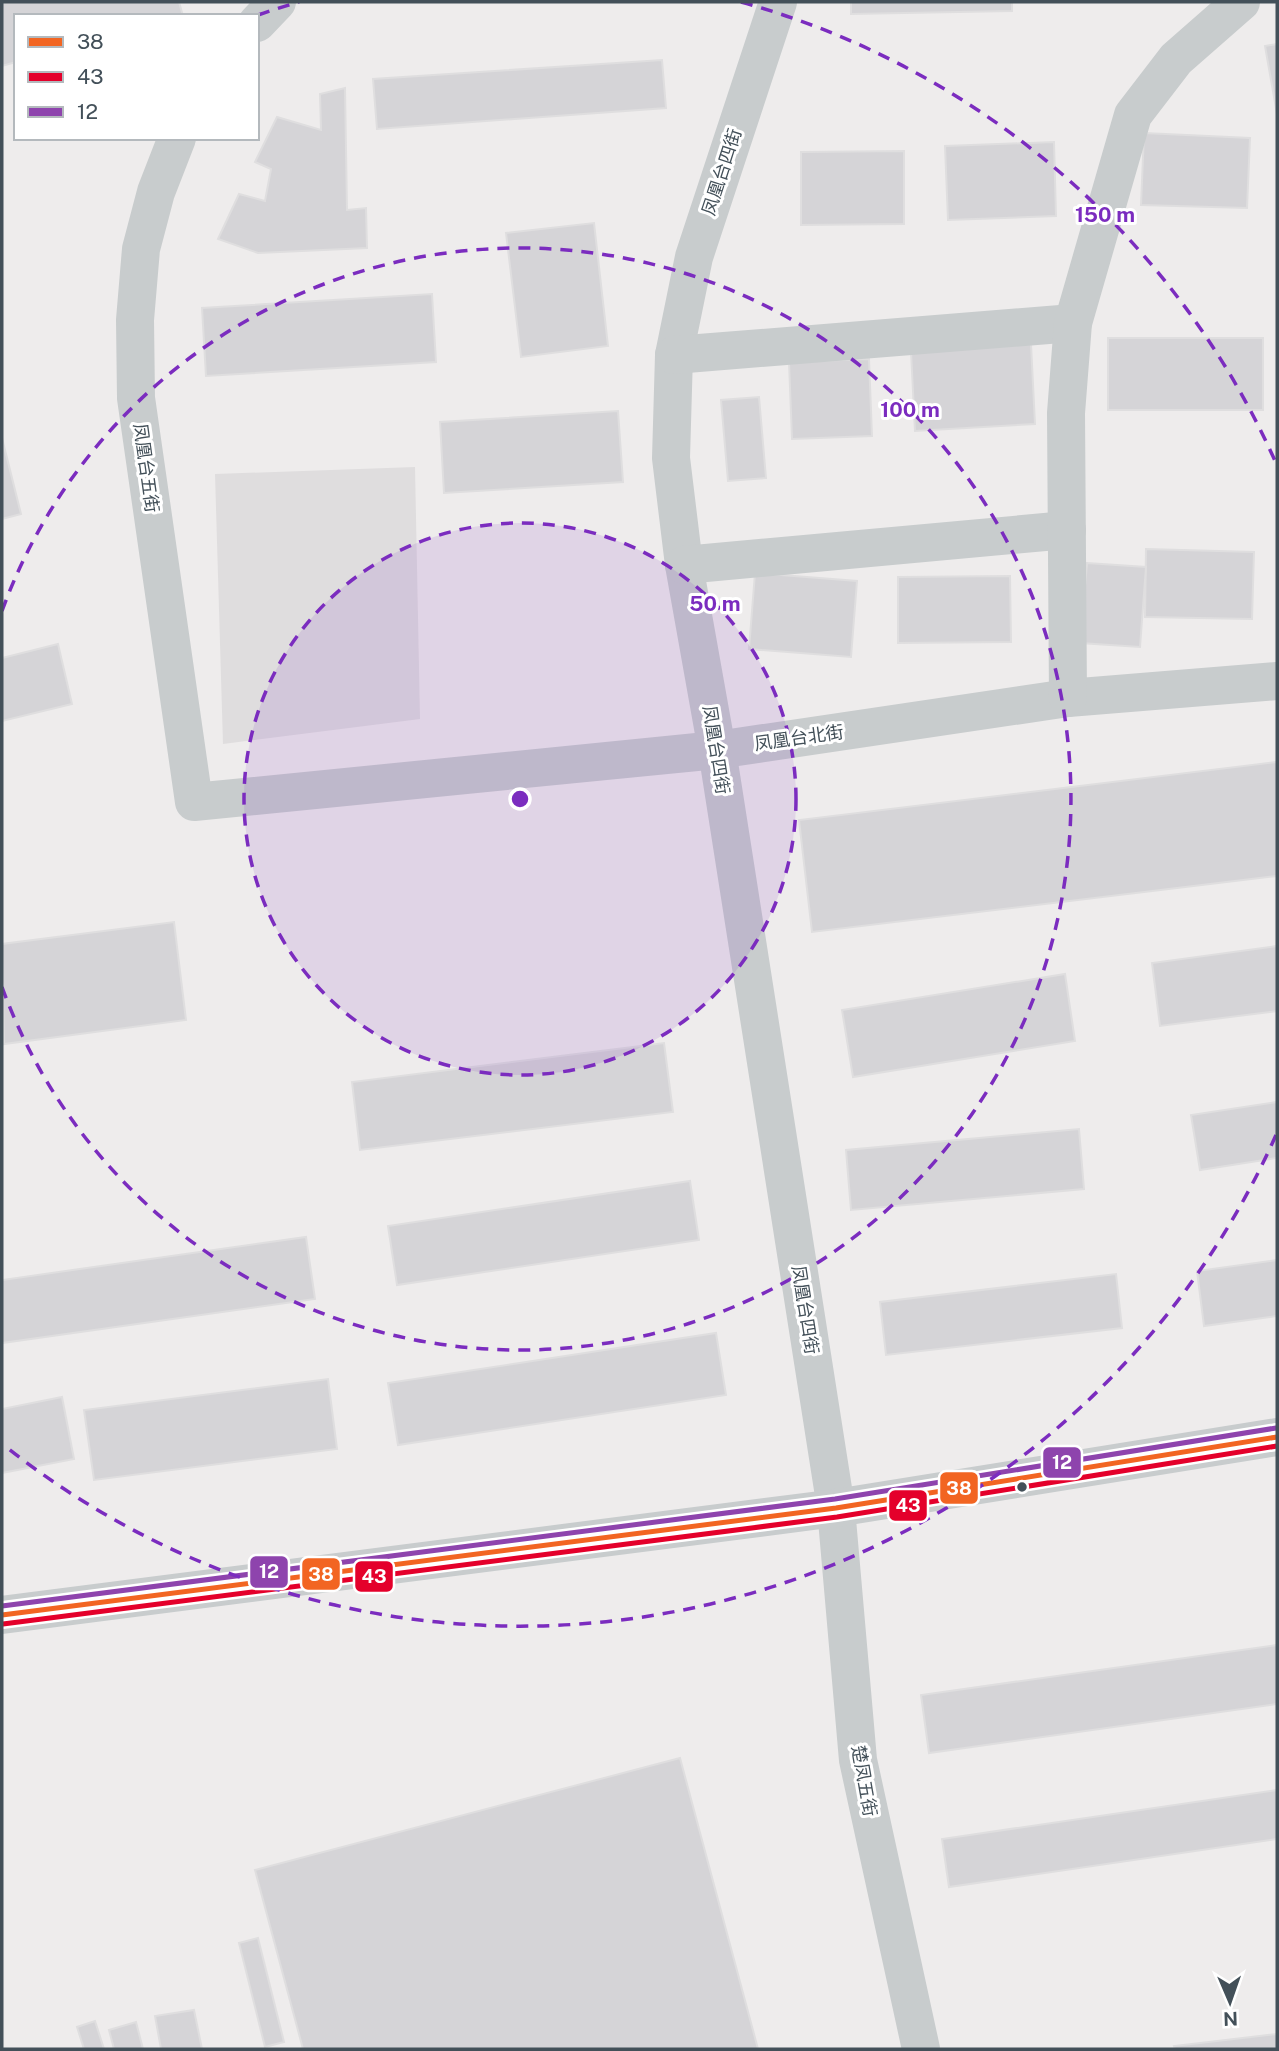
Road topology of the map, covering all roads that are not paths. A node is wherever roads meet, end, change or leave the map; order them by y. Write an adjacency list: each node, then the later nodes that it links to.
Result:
1 (277, 2): 4 (street)
2 (778, 2): 7 (street, 凤凰台四街)
3 (1241, 2): 6 (street)
4 (259, 21)
5 (176, 140): 13 (street, 凤凰台五街)
6 (1073, 323): 7 (street); 8 (street)
7 (674, 355): 9 (street, 凤凰台四街)
8 (1067, 530): 9 (street); 11 (street)
9 (684, 565): 12 (street, 凤凰台四街)
10 (1277, 681): 11 (street, 凤凰台北街)
11 (1068, 698): 12 (street, 凤凰台北街)
12 (717, 750): 13 (street, 凤凰台北街); 15 (street, 凤凰台四街)
13 (194, 802)
14 (1277, 1437): 15 (street)
15 (836, 1508): 16 (street); 17 (street, 楚凤五街)
16 (2, 1615)
17 (920, 2049)

